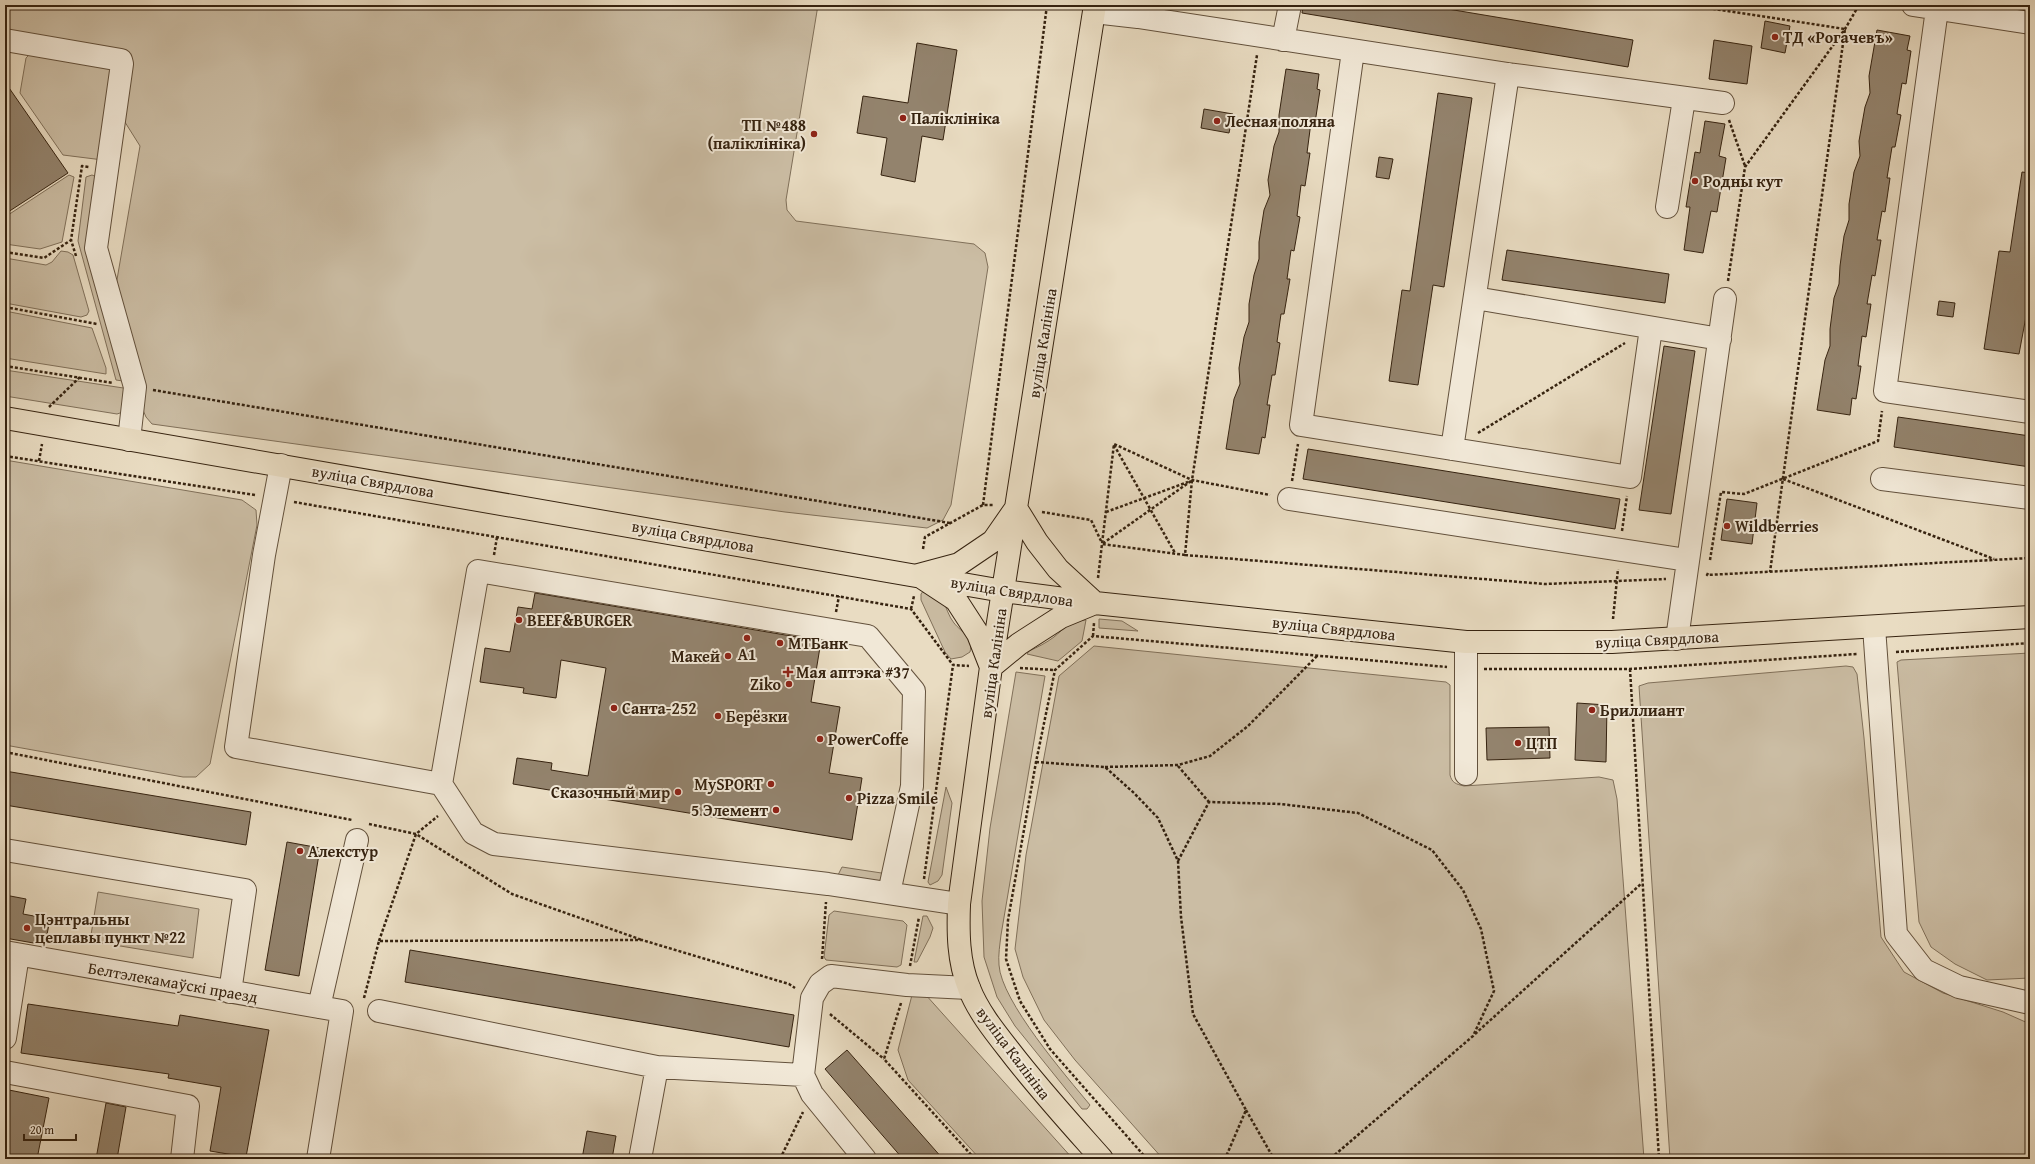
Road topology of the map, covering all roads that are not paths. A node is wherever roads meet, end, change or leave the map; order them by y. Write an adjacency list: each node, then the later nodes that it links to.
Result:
1 (1290, 5): 8 (street)
2 (1913, 5): 4 (street)
3 (1094, 9): 5 (street); 26 (main road, вуліца Калініна)
4 (1937, 9): 6 (street); 18 (street)
5 (1138, 11): 8 (street)
6 (2030, 23)
7 (5, 40): 20 (street)
8 (1282, 40): 9 (street)
9 (1353, 51): 10 (street); 21 (street)
10 (1508, 74): 11 (street); 14 (street)
11 (1684, 99): 12 (street); 13 (street)
12 (1723, 103)
13 (1666, 207)
14 (1475, 298): 16 (street); 21 (street)
15 (1725, 299): 17 (street)
16 (1651, 328): 17 (street); 21 (street)
17 (1720, 340): 27 (street)
18 (2030, 412)
19 (5, 418): 20 (main road, вуліца Свярдлова)
20 (129, 440): 22 (main road, вуліца Свярдлова)
21 (1452, 449)
22 (280, 465): 28 (main road, вуліца Свярдлова); 37 (street)
23 (1882, 479): 24 (street)
24 (2030, 498)
25 (1289, 499): 27 (street)
26 (1008, 506): 28 (main road); 29 (main road, вуліца Калініна); 30 (main road)
27 (1687, 560): 33 (street)
28 (918, 575): 29 (main road, вуліца Свярдлова); 35 (main road)
29 (1003, 591): 30 (main road, вуліца Свярдлова); 35 (main road, вуліца Калініна)
30 (1095, 603): 34 (main road, вуліца Свярдлова); 35 (main road)
31 (2030, 617): 32 (main road, вуліца Свярдлова)
32 (1874, 627): 33 (main road, вуліца Свярдлова); 45 (street)
33 (1677, 639): 34 (main road, вуліца Свярдлова)
34 (1466, 642): 36 (street)
35 (984, 666): 41 (main road, вуліца Калініна)
36 (1466, 774)
37 (441, 784): 40 (street); 40 (street)
38 (361, 828): 46 (street)
39 (5, 850): 44 (street)
40 (889, 893): 41 (street)
41 (959, 904): 43 (main road, вуліца Калініна)
42 (12, 954): 44 (street, Белтэлекамаўскі праезд); 48 (street)
43 (969, 988): 51 (street); 56 (main road, вуліца Калініна)
44 (230, 992): 46 (street, Белтэлекамаўскі праезд)
45 (2030, 1002)
46 (320, 1007): 53 (street, Белтэлекамаўскі праезд)
47 (378, 1011): 49 (street)
48 (5, 1038)
49 (657, 1066): 51 (street); 54 (street)
50 (5, 1072): 52 (street)
51 (807, 1085): 55 (street)
52 (182, 1159)
53 (318, 1159)
54 (640, 1159)
55 (865, 1159)
56 (1102, 1159)

